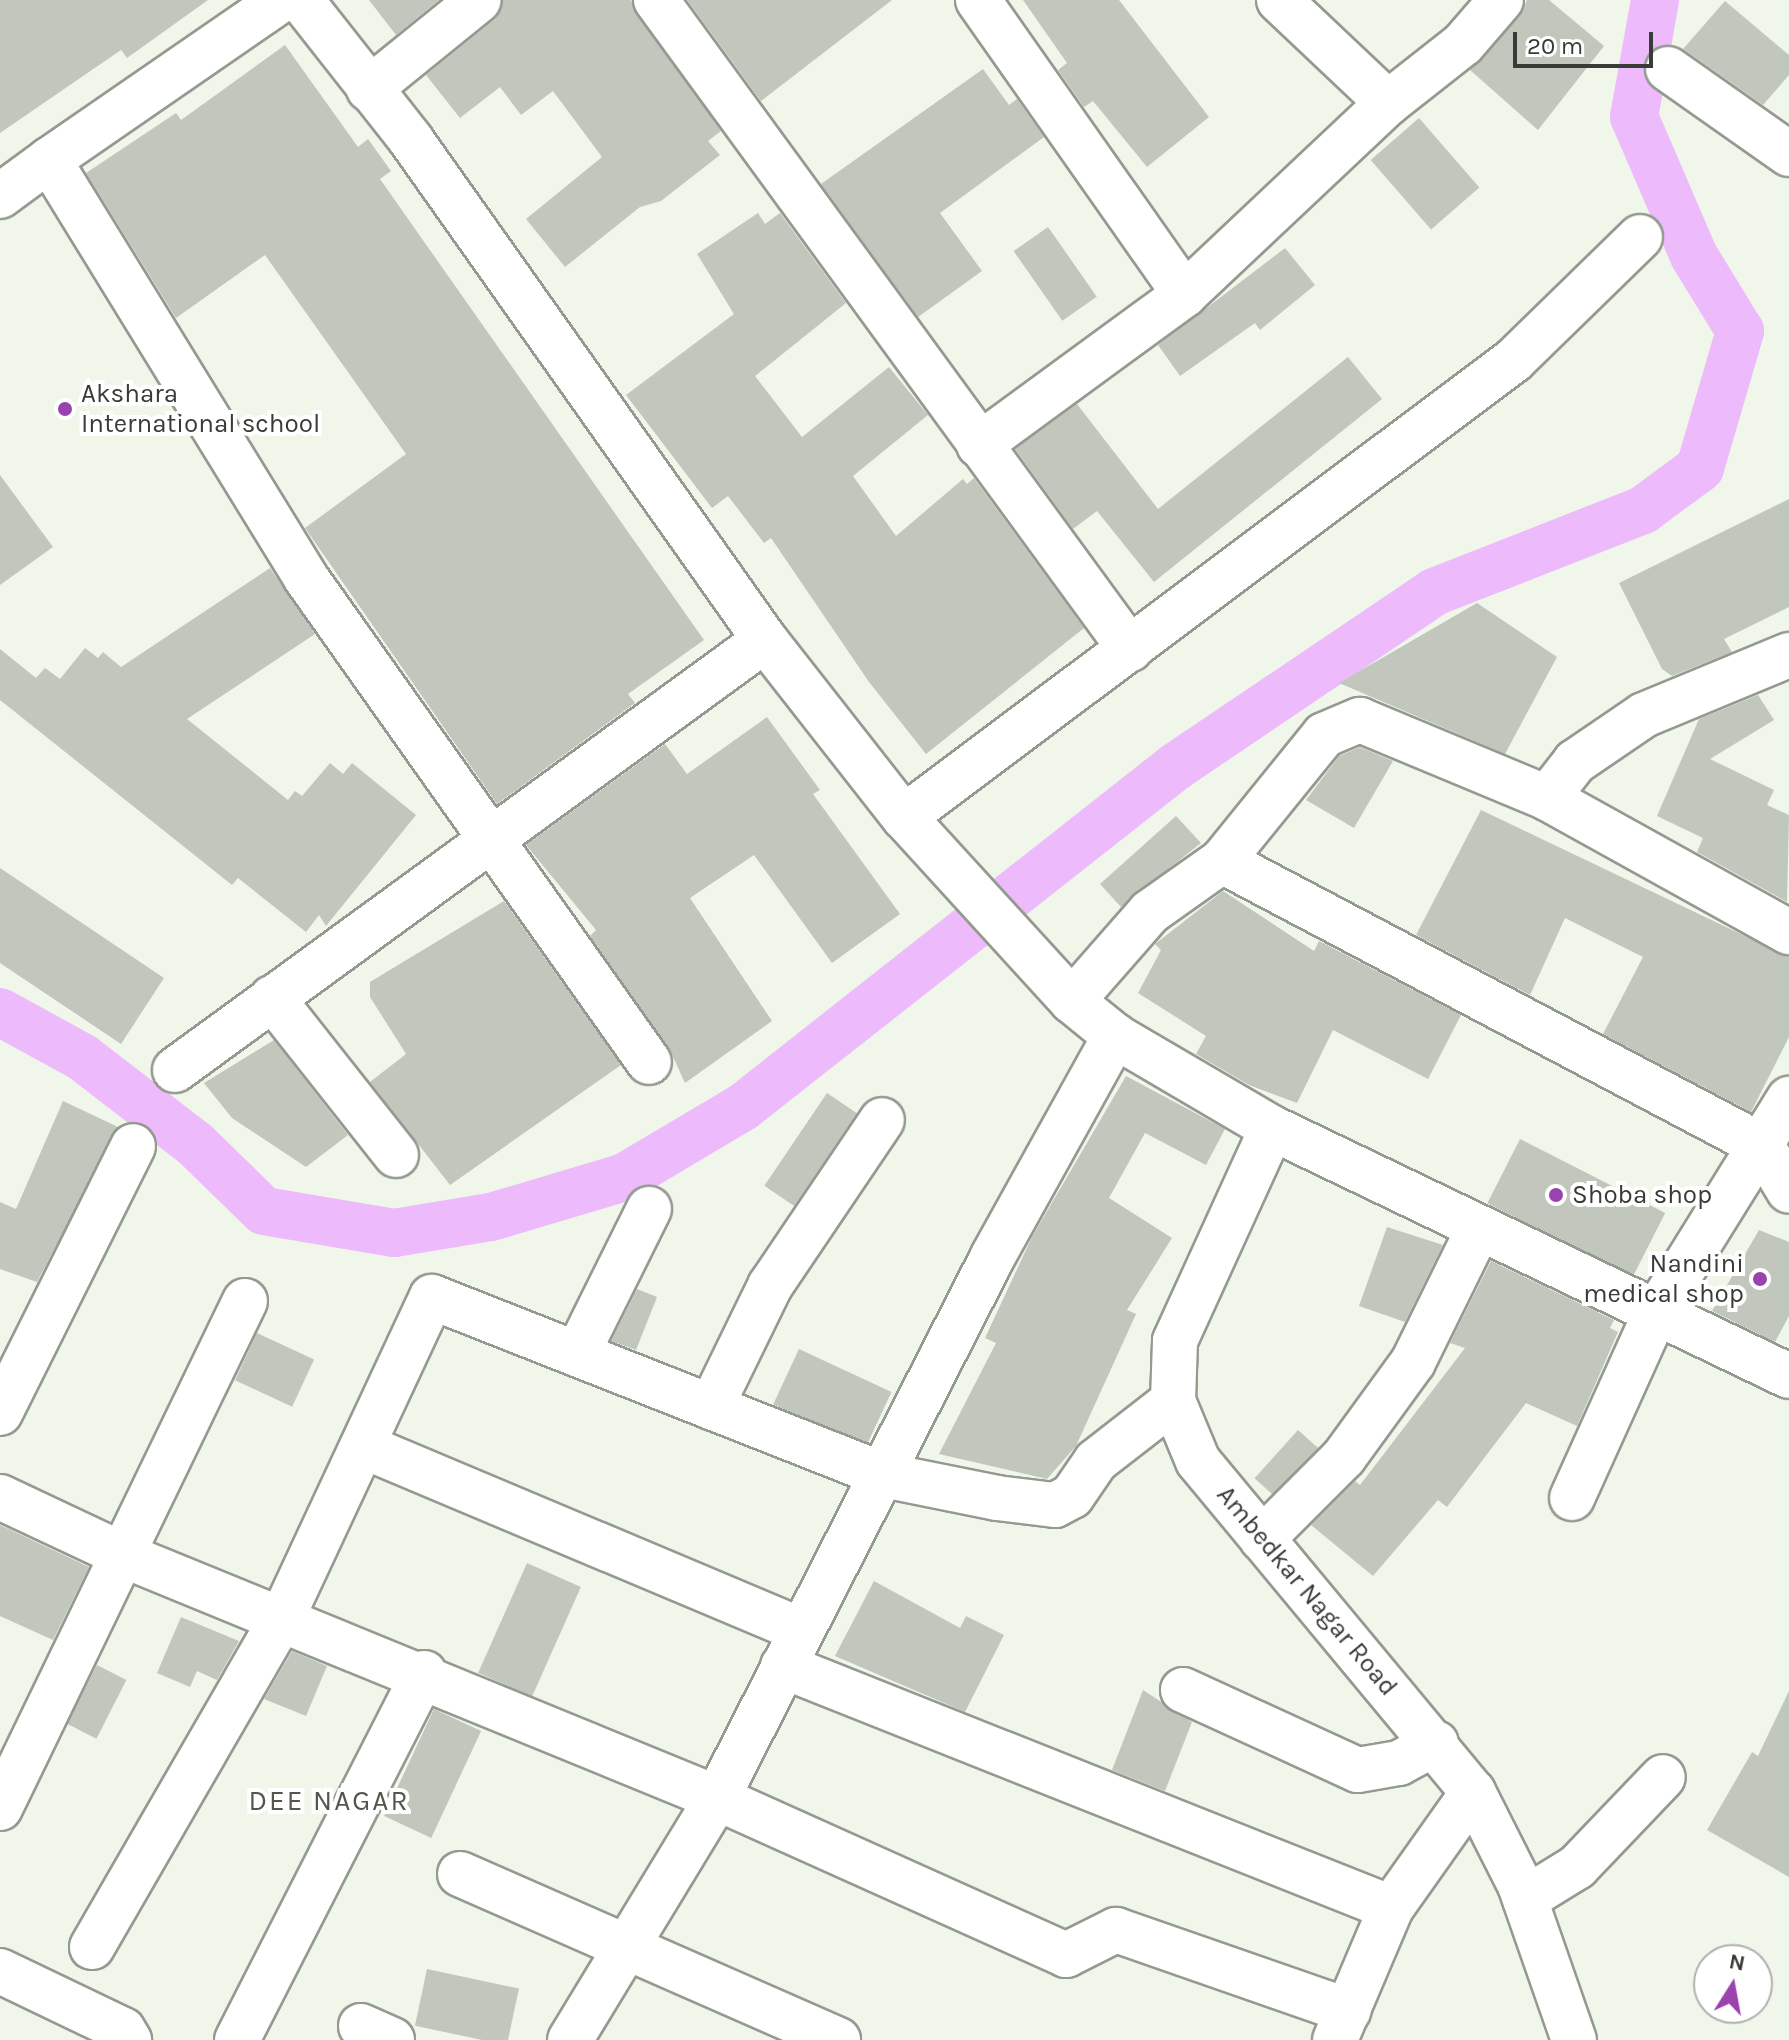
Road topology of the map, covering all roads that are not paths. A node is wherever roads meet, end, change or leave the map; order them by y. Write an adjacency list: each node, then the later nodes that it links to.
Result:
1 (281, 0): 12 (street)
2 (301, 0): 9 (street)
3 (479, 0): 9 (street)
4 (656, 0): 16 (street)
5 (978, 0): 15 (street)
6 (1279, 0): 10 (street)
7 (1501, 0): 10 (street)
8 (1668, 69): 11 (street)
9 (369, 89): 17 (street)
10 (1388, 103): 15 (street)
11 (1789, 154)
12 (49, 160): 13 (street); 22 (street)
13 (0, 196)
14 (1640, 237): 18 (street)
15 (1185, 294): 16 (street)
16 (979, 445): 18 (street)
17 (765, 640): 21 (street); 22 (street)
18 (1130, 649): 21 (street)
19 (1789, 655): 20 (street)
20 (1547, 798): 23 (street); 24 (street)
21 (904, 817): 26 (street)
22 (489, 837): 25 (street); 28 (street)
23 (1222, 861): 26 (street); 34 (street)
24 (1789, 932)
25 (272, 998): 29 (street); 35 (street)
26 (1072, 1001): 27 (street)
27 (1115, 1036): 32 (street); 47 (street)
28 (649, 1062)
29 (175, 1070)
30 (1789, 1099): 34 (street)
31 (882, 1120): 44 (street)
32 (1272, 1128): 38 (street); 43 (street, Ambedkar Nagar Road)
33 (133, 1146): 45 (street)
34 (1762, 1146): 36 (street); 40 (street)
35 (396, 1155)
36 (1789, 1191)
37 (649, 1209): 41 (street)
38 (1478, 1230): 40 (street); 50 (street)
39 (245, 1301): 51 (street)
40 (1654, 1316): 42 (street); 49 (street)
41 (577, 1354): 44 (street); 46 (street)
42 (1789, 1376)
43 (1173, 1401): 47 (street); 50 (street, Ambedkar Nagar Road)
44 (711, 1407): 47 (street)
45 (0, 1413)
46 (363, 1446): 52 (street); 53 (street)
47 (883, 1475): 53 (street)
48 (0, 1497): 51 (street)
49 (1572, 1498)
50 (1262, 1539): 56 (street, Ambedkar Nagar Road)
51 (123, 1555): 52 (street); 60 (street)
52 (283, 1616): 54 (street); 65 (street)
53 (792, 1648): 59 (street); 63 (street)
54 (424, 1673): 59 (street); 69 (street)
55 (1183, 1690): 56 (street)
56 (1436, 1743): 58 (street, Ambedkar Nagar Road)
57 (1663, 1777): 62 (street)
58 (1473, 1792): 62 (street, Ambedkar Nagar Road); 63 (street)
59 (717, 1798): 64 (street); 67 (street)
60 (0, 1808)
61 (460, 1874): 64 (street)
62 (1525, 1899): 72 (street, Ambedkar Nagar Road)
63 (1391, 1908): 67 (street)
64 (624, 1946): 70 (street); 71 (street)
65 (92, 1947)
66 (0, 1971): 68 (street)
67 (1342, 2026)
68 (129, 2040)
69 (237, 2040)
70 (570, 2040)
71 (838, 2040)
72 (1574, 2040)

